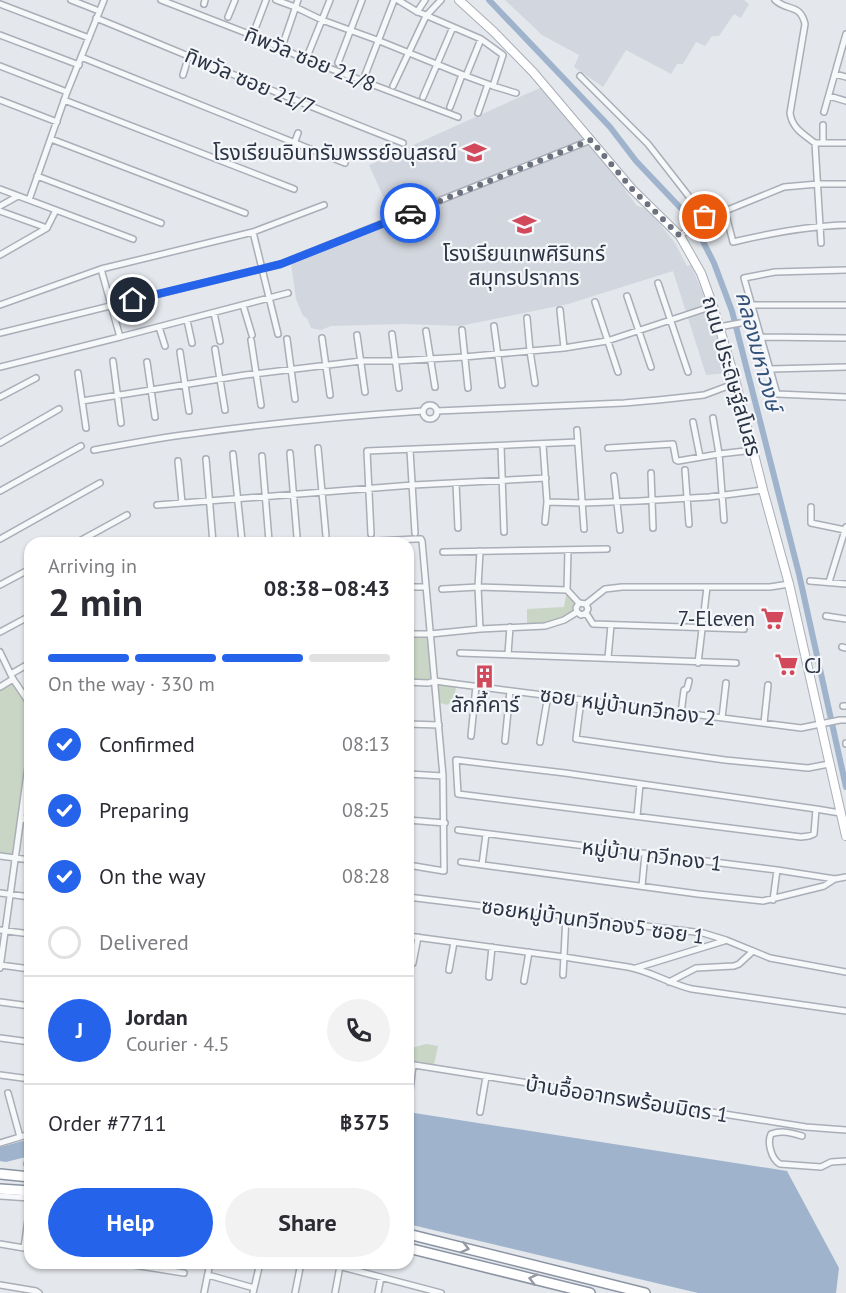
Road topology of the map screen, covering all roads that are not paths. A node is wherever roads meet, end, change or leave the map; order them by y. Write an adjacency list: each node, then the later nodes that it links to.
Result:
1 (71, 0): 17 (street)
2 (104, 0): 17 (street)
3 (161, 0): 59 (street, ทิพวัล ซอย 21/8)
4 (235, 0): 20 (street)
5 (266, 0): 24 (street)
6 (276, 0): 16 (street)
7 (298, 0): 16 (street)
8 (330, 0): 22 (street)
9 (362, 0): 25 (street)
10 (396, 0): 18 (street); 30 (street)
11 (425, 0): 18 (street)
12 (441, 0): 19 (street)
13 (459, 0): 64 (street, ถนน ประดิษฐ์สโมสร)
14 (775, 0): 66 (street)
15 (0, 4): 28 (street)
16 (295, 7): 22 (street); 32 (street)
17 (99, 11): 21 (street)
18 (417, 12): 19 (street)
19 (426, 16): 23 (street); 34 (street)
20 (228, 17)
21 (96, 18): 28 (street); 35 (street, ทิพวัล ซอย 21/7)
22 (322, 20): 25 (street); 33 (street)
23 (453, 27): 29 (street); 39 (street)
24 (255, 29)
25 (351, 31): 30 (street); 37 (street)
26 (846, 34): 31 (street)
27 (0, 35): 38 (street)
28 (88, 38): 36 (street)
29 (481, 39): 44 (street); 47 (street)
30 (378, 40): 34 (street); 43 (street)
31 (845, 41): 41 (street)
32 (283, 44)
33 (309, 52)
34 (409, 54): 39 (street); 48 (street)
35 (189, 55): 42 (street); 65 (street, ทิพวัล ซอย 21/7)
36 (81, 57): 38 (street); 69 (street)
37 (338, 63)
38 (79, 64): 49 (street)
39 (436, 65): 44 (street); 52 (street)
40 (0, 66): 49 (street)
41 (835, 74): 46 (street); 51 (street)
42 (183, 75)
43 (365, 75)
44 (464, 76): 47 (street); 56 (street)
45 (580, 76): 84 (street)
46 (846, 77)
47 (491, 85): 50 (street); 58 (street)
48 (393, 86)
49 (67, 92): 54 (street)
50 (516, 93)
51 (829, 96): 55 (street); 57 (street)
52 (423, 97)
53 (0, 100): 60 (street)
54 (64, 100): 60 (street); 75 (street)
55 (846, 101)
56 (450, 107)
57 (824, 112)
58 (478, 113)
59 (459, 117)
60 (57, 122): 63 (street)
61 (823, 125): 67 (street)
62 (298, 133): 69 (street)
63 (51, 139): 71 (street); 83 (street)
64 (591, 140): 90 (street, ถนน ประดิษฐ์สโมสร); 95 (street)
65 (403, 143)
66 (815, 143): 67 (street); 72 (street)
67 (823, 143): 68 (street)
68 (846, 143)
69 (294, 144): 70 (street)
70 (345, 163)
71 (37, 176): 77 (street); 85 (street)
72 (818, 184): 73 (street); 82 (street); 87 (street)
73 (846, 184)
74 (0, 189): 76 (street)
75 (294, 189)
76 (18, 196): 77 (street); 79 (street)
77 (29, 200): 80 (street)
78 (324, 205): 89 (street)
79 (0, 206)
80 (56, 210): 88 (street); 91 (street)
81 (0, 211): 88 (street)
82 (725, 212): 84 (street); 87 (street)
83 (245, 213)
84 (705, 218): 90 (street)
85 (161, 223)
86 (846, 225): 87 (street)
87 (820, 226): 92 (street)
88 (47, 228): 93 (street)
89 (253, 232): 94 (street); 95 (street)
90 (680, 236): 107 (street, ถนน ประดิษฐ์สโมสร)
91 (133, 239)
92 (821, 243)
93 (0, 255)
94 (101, 269): 102 (street); 103 (street)
95 (262, 270): 100 (street); 103 (street)
96 (846, 270): 105 (street)
97 (658, 283): 113 (street)
98 (288, 293): 100 (street)
99 (627, 296): 119 (street)
100 (268, 298): 104 (street); 121 (street)
101 (595, 302): 129 (street)
102 (0, 305)
103 (112, 305): 120 (street); 124 (street)
104 (243, 305): 109 (street); 153 (street)
105 (752, 305): 106 (street); 112 (street)
106 (846, 305)
107 (713, 306): 113 (street); 116 (street, ถนน ประดิษฐ์สโมสร)
108 (560, 310): 133 (street)
109 (214, 313): 111 (street); 130 (street)
110 (527, 318): 135 (street)
111 (186, 320): 115 (street); 131 (street)
112 (756, 320): 116 (street); 125 (street)
113 (670, 321): 119 (street); 152 (street)
114 (494, 326): 137 (street)
115 (159, 327): 124 (street); 132 (street)
116 (719, 327): 157 (street, ถนน ประดิษฐ์สโมสร)
117 (462, 330): 138 (street)
118 (426, 331): 139 (street)
119 (639, 331): 129 (street); 146 (street)
120 (0, 333)
121 (278, 334)
122 (392, 334): 142 (street)
123 (357, 335): 141 (street)
124 (120, 337): 145 (street)
125 (762, 337): 127 (street); 148 (street)
126 (321, 338): 144 (street)
127 (846, 338)
128 (287, 339): 149 (street)
129 (607, 340): 133 (street); 151 (street)
130 (220, 341)
131 (192, 343)
132 (165, 346)
133 (564, 348): 135 (street)
134 (215, 349): 155 (street)
135 (530, 351): 137 (street); 156 (street)
136 (180, 352): 158 (street)
137 (498, 353): 138 (street); 159 (street)
138 (464, 357): 139 (street); 162 (street)
139 (430, 359): 142 (street); 160 (street)
140 (113, 361): 166 (street)
141 (361, 361): 142 (street); 144 (street); 164 (street)
142 (395, 361): 161 (street)
143 (147, 362): 163 (street)
144 (326, 365): 149 (street); 165 (street)
145 (0, 367)
146 (651, 367)
147 (846, 367): 148 (street)
148 (771, 369): 168 (street)
149 (291, 370): 153 (street); 169 (street)
150 (78, 372): 170 (street)
151 (618, 372)
152 (688, 372)
153 (256, 374): 155 (street); 171 (street)
154 (36, 378): 167 (street)
155 (220, 379): 158 (street); 173 (street)
156 (535, 383)
157 (736, 383): 176 (street); 192 (street, ถนน ประดิษฐ์สโมสร)
158 (185, 384): 163 (street); 174 (street)
159 (502, 385)
160 (435, 387)
161 (399, 388)
162 (468, 388)
163 (151, 390): 166 (street); 177 (street)
164 (365, 392)
165 (330, 395)
166 (118, 396): 170 (street); 180 (street)
167 (0, 397)
168 (846, 397)
169 (295, 399)
170 (82, 401): 181 (street)
171 (261, 405)
172 (59, 410): 184 (street)
173 (225, 410)
174 (189, 411)
175 (423, 411): 176 (street); 176 (street); 190 (street)
176 (437, 411)
177 (155, 417)
178 (713, 418): 195 (street)
179 (693, 422): 197 (street)
180 (121, 423)
181 (86, 428)
182 (577, 430): 183 (street)
183 (578, 442): 185 (street); 222 (street)
184 (0, 443)
185 (543, 444): 187 (street); 203 (street)
186 (81, 446): 210 (street)
187 (501, 446): 191 (street); 204 (street)
188 (318, 448): 211 (street)
189 (608, 448): 197 (street)
190 (93, 450)
191 (410, 450): 207 (street); 208 (street)
192 (754, 450): 195 (street); 209 (street, ถนน ประดิษฐ์สโมสร)
193 (290, 453): 212 (street)
194 (233, 454): 216 (street)
195 (719, 454): 197 (street); 213 (street)
196 (262, 456): 214 (street)
197 (700, 457)
198 (206, 459): 218 (street)
199 (178, 461): 221 (street)
200 (685, 471): 215 (street)
201 (651, 473): 217 (street)
202 (614, 476): 220 (street)
203 (546, 478): 204 (street); 219 (street)
204 (502, 480): 206 (street); 234 (street)
205 (100, 483): 243 (street)
206 (456, 483): 207 (street); 229 (street)
207 (413, 485): 208 (street); 235 (street)
208 (368, 489): 211 (street); 236 (street)
209 (763, 490): 213 (street); 252 (street, ถนน ประดิษฐ์สโมสร)
210 (0, 491)
211 (322, 492): 212 (street); 237 (street)
212 (294, 494): 214 (street); 242 (street)
213 (722, 495): 215 (street); 226 (street)
214 (265, 496): 216 (street); 241 (street)
215 (687, 497): 217 (street); 228 (street)
216 (238, 498): 218 (street); 240 (street)
217 (652, 500): 220 (street); 230 (street)
218 (210, 501): 221 (street); 239 (street)
219 (547, 502): 222 (street); 227 (street)
220 (616, 502): 222 (street); 233 (street)
221 (182, 503): 223 (street)
222 (583, 503): 232 (street)
223 (157, 505)
224 (811, 507): 231 (street)
225 (127, 515): 238 (street)
226 (724, 520)
227 (545, 522)
228 (688, 524)
229 (458, 528)
230 (654, 528)
231 (846, 528): 251 (street)
232 (584, 529)
233 (620, 530)
234 (504, 532)
235 (415, 533)
236 (371, 534)
237 (326, 536)
238 (87, 537)
239 (213, 537)
240 (242, 537)
241 (269, 537)
242 (297, 537)
243 (0, 539)
244 (414, 540): 256 (street)
245 (607, 549): 246 (street)
246 (568, 550): 247 (street); 260 (street)
247 (480, 551): 248 (street); 257 (street)
248 (443, 552)
249 (24, 572): 254 (street)
250 (810, 581): 251 (street)
251 (829, 582): 253 (street)
252 (789, 584): 258 (street); 300 (street, ถนน ประดิษฐ์สโมสร)
253 (846, 584)
254 (0, 585)
255 (414, 587): 256 (street)
256 (426, 587): 275 (street)
257 (478, 587): 259 (street); 260 (street); 271 (street)
258 (706, 587): 262 (street); 270 (street)
259 (442, 589)
260 (567, 590): 261 (street)
261 (579, 603): 262 (street); 263 (street)
262 (586, 604): 264 (street)
263 (577, 612): 264 (street); 269 (street)
264 (586, 614): 268 (street)
265 (826, 616): 267 (street)
266 (24, 619): 273 (street)
267 (846, 619)
268 (611, 625): 270 (street); 279 (street)
269 (510, 627): 271 (street); 278 (street)
270 (703, 627): 272 (street); 280 (street)
271 (480, 629): 275 (street)
272 (744, 629)
273 (0, 632)
274 (414, 634): 275 (street)
275 (430, 634): 284 (street)
276 (0, 652): 283 (street)
277 (460, 652): 278 (street)
278 (508, 654): 279 (street)
279 (608, 658): 280 (street)
280 (698, 663): 281 (street)
281 (736, 663)
282 (24, 668): 283 (street)
283 (12, 677): 290 (street); 292 (street)
284 (435, 681): 286 (street, ซอย หมู่บ้านทวีทอง 2); 289 (street, ซอย หมู่บ้านทวีทอง 2); 301 (street)
285 (689, 681): 295 (street)
286 (414, 682)
287 (726, 682): 296 (street)
288 (768, 685): 298 (street)
289 (476, 686): 291 (street, ซอย หมู่บ้านทวีทอง 2); 302 (street)
290 (0, 687)
291 (510, 691): 293 (street, ซอย หมู่บ้านทวีทอง 2); 303 (street)
292 (24, 695)
293 (548, 695): 294 (street, ซอย หมู่บ้านทวีทอง 2); 304 (street)
294 (581, 700): 295 (street, ซอย หมู่บ้านทวีทอง 2); 305 (street)
295 (681, 713): 296 (street, ซอย หมู่บ้านทวีทอง 2)
296 (722, 718): 298 (street, ซอย หมู่บ้านทวีทอง 2)
297 (843, 720): 300 (street, ซอย หมู่บ้านทวีทอง 2)
298 (764, 723): 300 (street, ซอย หมู่บ้านทวีทอง 2)
299 (414, 724): 301 (street)
300 (823, 724): 305 (street, ถนน ประดิษฐ์สโมสร)
301 (439, 725): 307 (street)
302 (471, 736)
303 (504, 741)
304 (540, 742)
305 (829, 764): 311 (street, ถนน ประดิษฐ์สโมสร)
306 (414, 774): 307 (street)
307 (443, 776): 316 (street)
308 (640, 784): 310 (street); 312 (street); 312 (street)
309 (24, 801): 313 (street)
310 (816, 809): 311 (street); 312 (street)
311 (840, 813): 319 (street, ถนน ประดิษฐ์สโมสร)
312 (637, 816)
313 (21, 819): 314 (street); 322 (street)
314 (24, 819)
315 (414, 821): 316 (street)
316 (445, 824): 326 (street)
317 (458, 830): 318 (street, หมู่บ้าน ทวีทอง 1)
318 (486, 834): 320 (street, หมู่บ้าน ทวีทอง 1); 325 (street)
319 (846, 836)
320 (645, 854): 327 (street, หมู่บ้าน ทวีทอง 1); 330 (street)
321 (0, 856): 322 (street)
322 (15, 858): 323 (street); 332 (street)
323 (24, 859)
324 (461, 862): 325 (street)
325 (482, 865): 330 (street)
326 (414, 867)
327 (777, 870): 329 (street, หมู่บ้าน ทวีทอง 1); 335 (street)
328 (846, 878): 329 (street, หมู่บ้าน ทวีทอง 1)
329 (835, 879): 335 (street)
330 (642, 886): 335 (street)
331 (0, 893): 332 (street)
332 (10, 894): 333 (street); 337 (street)
333 (24, 896)
334 (414, 898): 336 (street, ซอยหมู่บ้านทวีทอง5 ซอย 1)
335 (773, 900)
336 (566, 916): 341 (street, ซอยหมู่บ้านทวีทอง5 ซอย 1); 346 (street)
337 (3, 930): 338 (street); 348 (street)
338 (24, 933)
339 (414, 937): 340 (street)
340 (418, 937): 342 (street); 347 (street)
341 (726, 940): 344 (street, ซอยหมู่บ้านทวีทอง5 ซอย 1); 350 (street)
342 (454, 942): 343 (street); 351 (street)
343 (492, 947): 345 (street); 354 (street)
344 (753, 951): 352 (street, ซอยหมู่บ้านทวีทอง5 ซอย 1); 356 (street)
345 (529, 952): 346 (street); 355 (street)
346 (564, 957): 350 (street); 353 (street)
347 (414, 958)
348 (0, 966): 349 (street)
349 (24, 968)
350 (636, 968): 356 (street)
351 (449, 970)
352 (846, 972)
353 (563, 975)
354 (489, 977)
355 (524, 981)
356 (669, 982): 359 (street)
357 (0, 1002): 358 (street)
358 (24, 1005)
359 (846, 1011)
360 (0, 1038): 361 (street)
361 (24, 1041)
362 (414, 1065): 364 (street, บ้านอื้ออาทรพร้อมมิตร 1)
363 (0, 1075): 365 (street)
364 (486, 1077): 367 (street); 368 (street, บ้านอื้ออาทรพร้อมมิตร 1)
365 (24, 1078)
366 (8, 1093): 371 (street)
367 (480, 1112)
368 (846, 1130)
369 (24, 1136): 371 (street)
370 (802, 1136): 373 (street)
371 (20, 1137): 372 (street)
372 (0, 1143)
373 (846, 1161)
374 (0, 1174): 375 (highway)
375 (24, 1176)
376 (0, 1189): 377 (highway)
377 (24, 1191)
378 (0, 1196): 379 (street)
379 (24, 1198)
380 (414, 1235): 404 (highway, one-way to 404)
381 (0, 1245): 382 (street)
382 (24, 1248)
383 (414, 1249): 403 (highway, one-way to 383)
384 (160, 1269): 390 (street)
385 (209, 1269): 392 (street)
386 (258, 1269): 396 (street)
387 (300, 1269): 399 (street)
388 (339, 1269): 400 (street)
389 (351, 1269): 393 (street)
390 (171, 1271): 391 (street)
391 (184, 1273)
392 (208, 1275): 396 (street); 398 (street)
393 (381, 1277): 395 (street); 401 (street)
394 (0, 1285): 397 (street)
395 (421, 1290): 402 (street)
396 (253, 1291)
397 (39, 1293)
398 (204, 1293)
399 (295, 1293)
400 (335, 1293)
401 (378, 1293)
402 (441, 1293)
403 (590, 1293)
404 (645, 1293)

